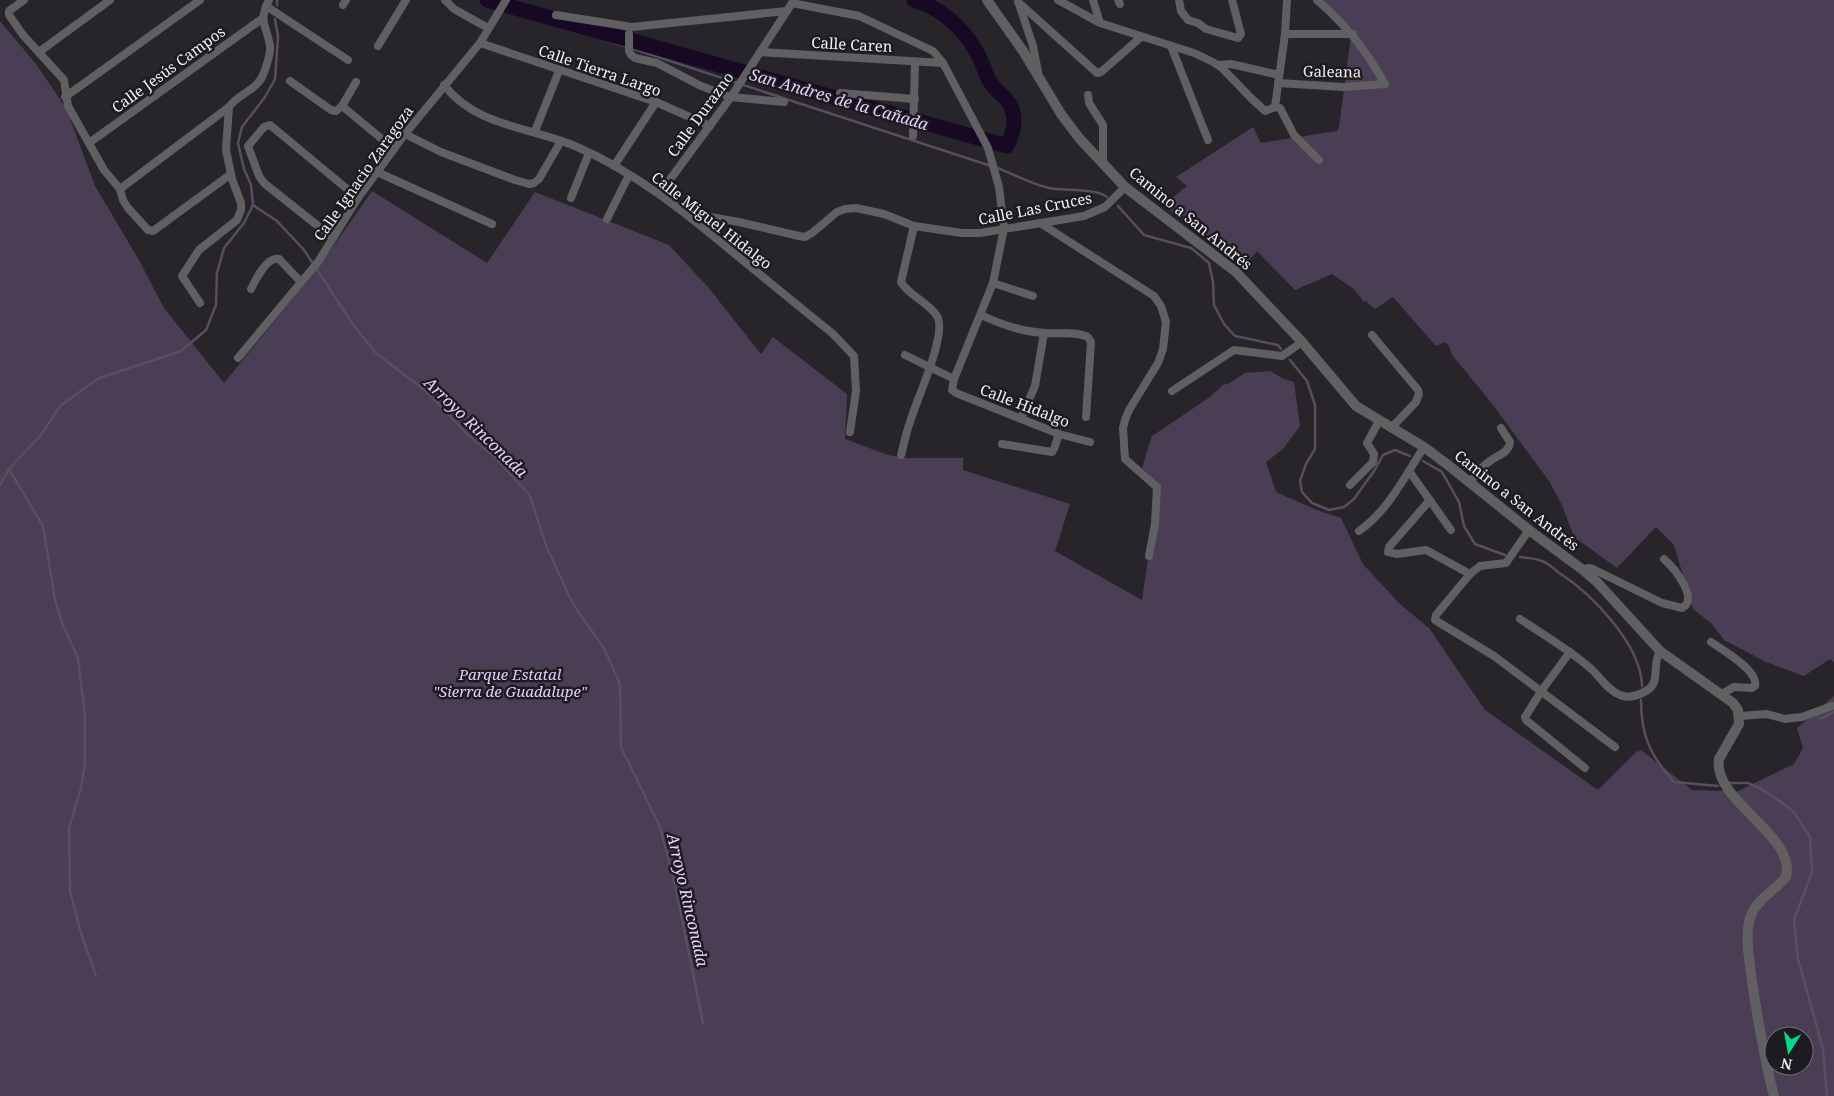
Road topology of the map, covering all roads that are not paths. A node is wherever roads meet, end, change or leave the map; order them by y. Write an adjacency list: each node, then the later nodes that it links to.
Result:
1 (24, 0): 29 (street)
2 (110, 0): 29 (street)
3 (200, 0): 43 (street)
4 (406, 0): 27 (street)
5 (445, 0): 21 (street)
6 (506, 0): 21 (street, Calle Ignacio Zaragoza)
7 (988, 0): 36 (street, Camino a San Andrés)
8 (1058, 0): 20 (street)
9 (1093, 0): 20 (street)
10 (1179, 0): 11 (street)
11 (1232, 0)
12 (1287, 0): 23 (street)
13 (1318, 0): 24 (street)
14 (793, 1): 17 (street, Calle Durazno); 33 (street)
15 (1018, 1): 25 (street); 36 (street)
16 (268, 3): 19 (street); 31 (street)
17 (788, 11): 18 (street); 30 (street, Calle Durazno)
18 (556, 15)
19 (263, 18): 49 (street); 57 (street, Calle Jesús Campos)
20 (1100, 23): 25 (street)
21 (488, 28): 26 (street, Calle Ignacio Zaragoza)
22 (629, 34): 44 (street)
23 (1285, 34): 24 (street); 37 (street)
24 (1353, 34): 37 (street, Galeana)
25 (1142, 37): 28 (street)
26 (480, 43): 35 (street, Calle Tierra Largo); 40 (street, Calle Ignacio Zaragoza)
27 (378, 46)
28 (1171, 46): 34 (street); 55 (street)
29 (39, 52): 43 (street)
30 (760, 52): 32 (street, Calle Caren); 44 (street, Calle Durazno)
31 (348, 60)
32 (916, 62): 33 (street, Calle Caren); 45 (street)
33 (943, 63): 76 (street)
34 (1218, 65): 37 (street, Galeana); 50 (street)
35 (559, 71): 46 (street, Calle Tierra Largo); 52 (street)
36 (1039, 78): 61 (street, Camino a San Andrés)
37 (1279, 79): 50 (street)
38 (290, 81): 48 (street)
39 (356, 82): 48 (street)
40 (444, 85): 52 (street, Calle Miguel Hidalgo); 53 (street, Calle Ignacio Zaragoza)
41 (840, 94): 45 (street)
42 (1088, 95): 61 (street)
43 (66, 97): 57 (street)
44 (731, 97): 47 (street); 51 (street, Calle Durazno)
45 (914, 99): 54 (street)
46 (656, 102): 51 (street, Calle Tierra Largo); 62 (street)
47 (784, 102)
48 (342, 106): 58 (street)
49 (230, 107): 64 (street); 67 (street)
50 (1275, 107): 60 (street)
51 (710, 126): 68 (street, Calle Durazno)
52 (535, 131): 56 (street, Calle Miguel Hidalgo)
53 (405, 134): 56 (street); 58 (street, Calle Ignacio Zaragoza)
54 (913, 136)
55 (1208, 140)
56 (561, 141): 59 (street, Calle Miguel Hidalgo)
57 (89, 143): 67 (street)
58 (394, 149): 63 (street, Calle Ignacio Zaragoza)
59 (589, 153): 62 (street, Calle Miguel Hidalgo); 70 (street)
60 (1319, 160)
61 (1103, 162): 66 (street, Camino a San Andrés)
62 (614, 166): 65 (street, Calle Miguel Hidalgo)
63 (377, 172): 69 (street, Calle Ignacio Zaragoza); 74 (street)
64 (230, 174): 67 (street); 82 (street)
65 (629, 175): 68 (street, Calle Miguel Hidalgo); 72 (street)
66 (1126, 186): 73 (street, Calle Las Cruces); 86 (street, Camino a San Andrés)
67 (120, 189)
68 (660, 193): 71 (street, Calle Miguel Hidalgo)
69 (358, 198): 77 (street, Calle Ignacio Zaragoza); 77 (street)
70 (571, 198)
71 (685, 212): 75 (street, Calle Las Cruces); 97 (street, Calle Miguel Hidalgo)
72 (607, 219)
73 (1040, 223): 76 (street, Calle Las Cruces); 110 (street)
74 (492, 224)
75 (914, 226): 76 (street, Calle Las Cruces); 89 (street)
76 (1004, 228): 79 (street)
77 (332, 238): 78 (street, Calle Ignacio Zaragoza)
78 (301, 282): 80 (street); 88 (street, Calle Ignacio Zaragoza)
79 (993, 283): 81 (street); 83 (street)
80 (251, 289)
81 (1033, 296)
82 (200, 303)
83 (981, 315): 84 (street); 90 (street)
84 (1044, 333): 92 (street); 93 (street)
85 (1372, 335): 95 (street)
86 (1302, 342): 91 (street); 94 (street, Camino a San Andrés)
87 (905, 355): 89 (street)
88 (238, 358)
89 (930, 368): 90 (street); 102 (street)
90 (954, 379): 93 (street, Calle Hidalgo)
91 (1172, 391)
92 (1086, 417)
93 (1021, 418): 98 (street, Calle Hidalgo)
94 (1379, 421): 95 (street, Camino a San Andrés); 105 (street)
95 (1392, 428): 101 (street, Camino a San Andrés)
96 (1501, 428): 104 (street)
97 (850, 432)
98 (1058, 434): 99 (street, Calle Hidalgo); 100 (street)
99 (1090, 442)
100 (1002, 444)
101 (1424, 447): 103 (street); 104 (street, Camino a San Andrés)
102 (901, 455)
103 (1408, 471): 106 (street); 109 (street)
104 (1470, 482): 108 (street, Camino a San Andrés)
105 (1350, 485)
106 (1430, 500): 107 (street); 113 (street)
107 (1451, 530)
108 (1529, 530): 112 (street, Camino a San Andrés); 113 (street)
109 (1359, 531)
110 (1149, 556)
111 (1664, 559): 112 (street)
112 (1583, 570): 116 (street, Camino a San Andrés)
113 (1470, 574): 118 (street)
114 (1520, 619): 117 (street)
115 (1712, 642): 119 (street)
116 (1660, 650): 117 (street); 119 (street, Camino a San Andrés)
117 (1570, 652): 118 (street)
118 (1542, 690): 122 (street); 123 (street)
119 (1722, 694): 121 (street, Camino a San Andrés)
120 (1832, 706): 121 (street)
121 (1740, 716): 124 (street)
122 (1615, 747)
123 (1585, 768)
124 (1774, 1096)

